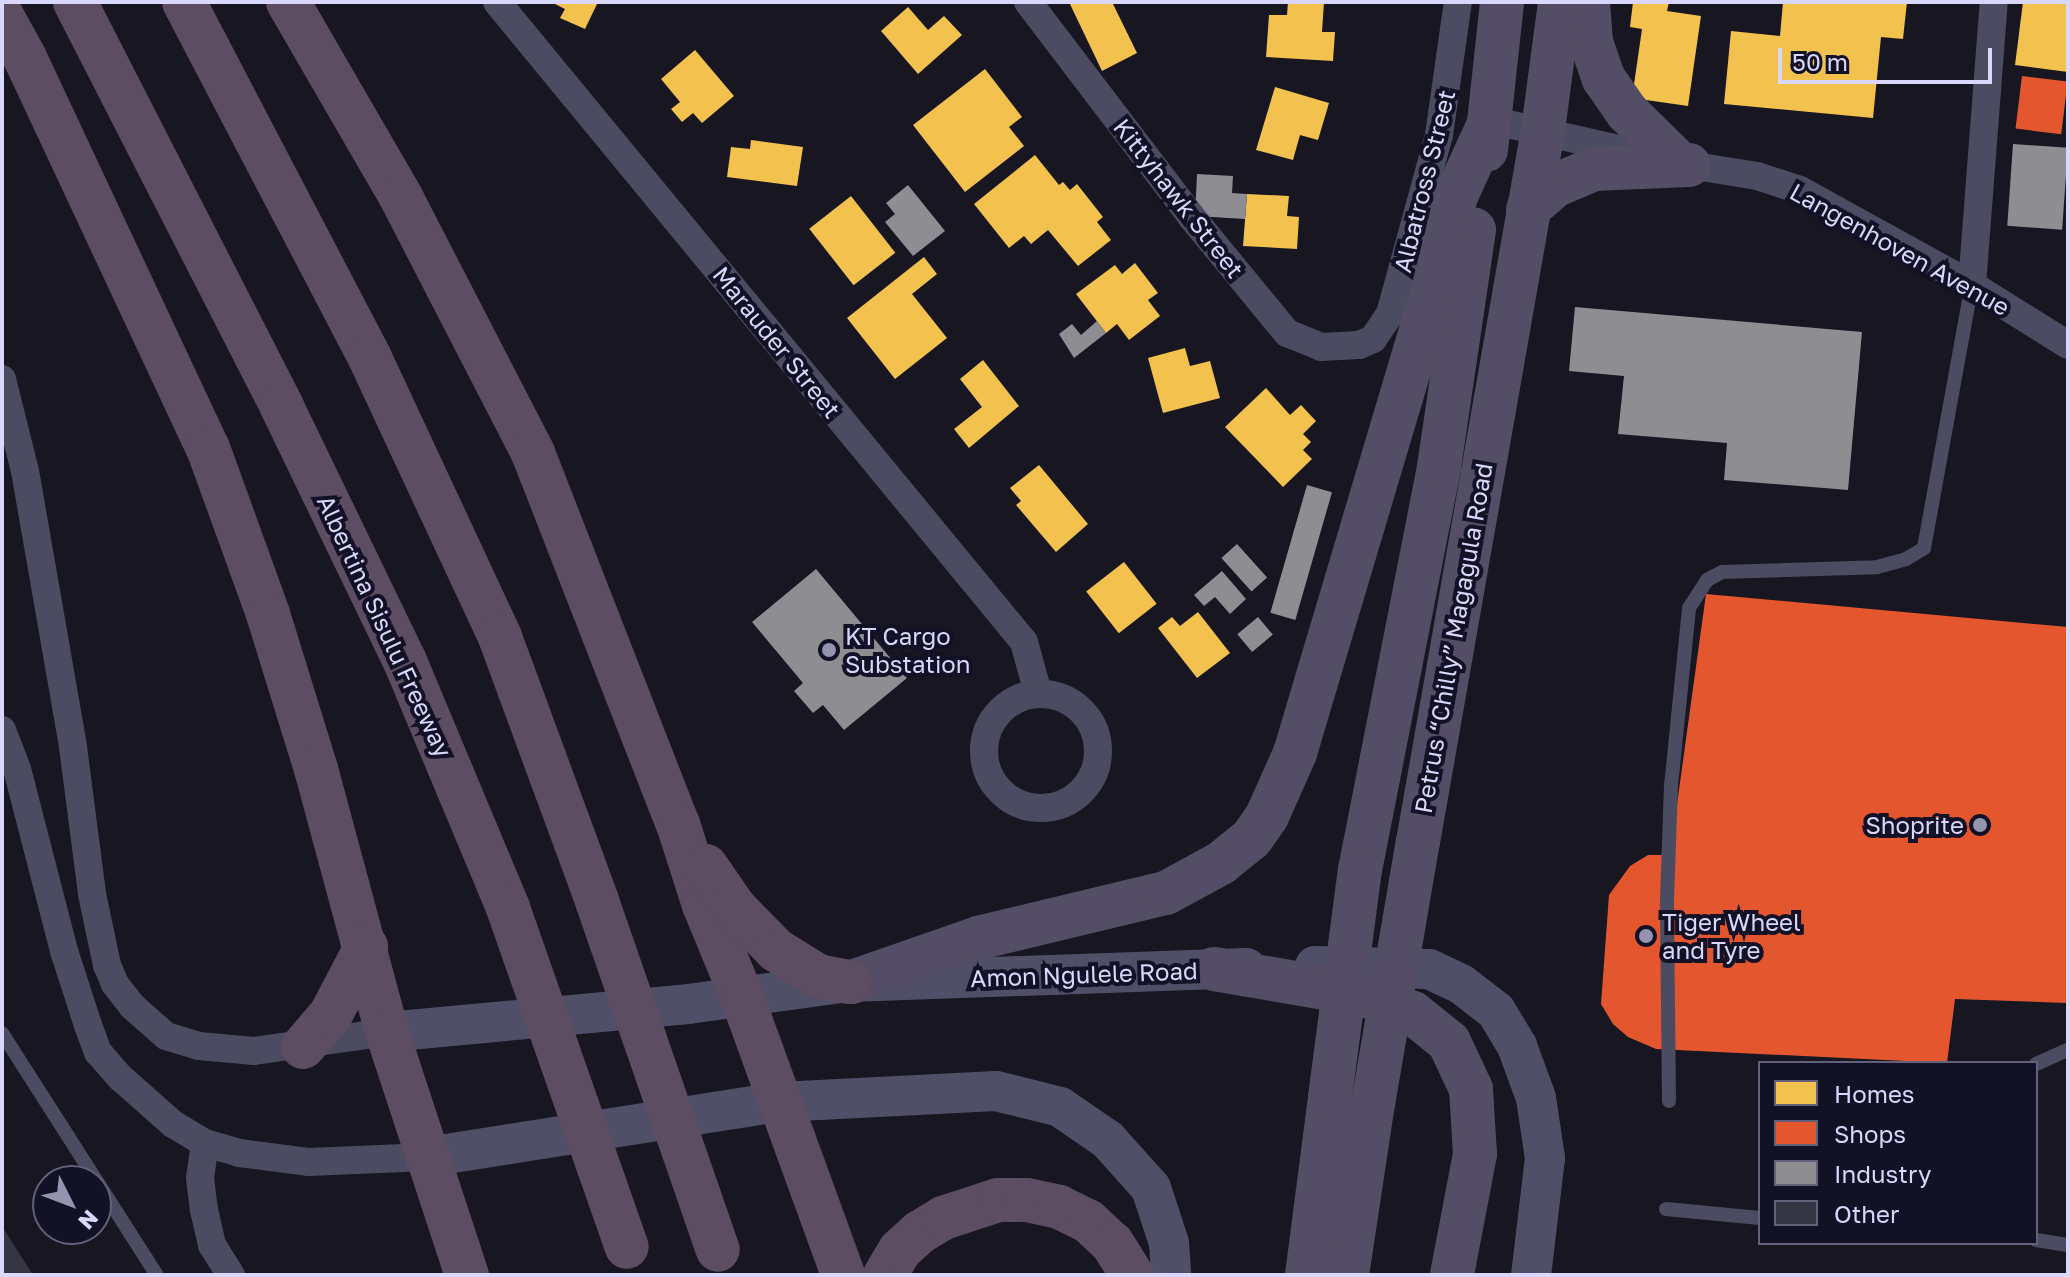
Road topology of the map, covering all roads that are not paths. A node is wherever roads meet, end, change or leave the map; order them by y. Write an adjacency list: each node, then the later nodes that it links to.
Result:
1 (75, 2): 43 (highway, Albertina Sisulu Freeway, bridge)
2 (184, 2): 44 (highway, bridge)
3 (288, 2): 25 (highway)
4 (497, 2): 23 (street, Marauder Street)
5 (1458, 2): 19 (street, Albatross Street)
6 (1502, 2): 14 (main road, Petrus “Chilly” Magagula Road)
7 (1560, 2): 15 (main road, Petrus “Chilly” Magagula Road)
8 (1588, 2): 16 (main road)
9 (1611, 2): 13 (street)
10 (1994, 2): 18 (street)
11 (1040, 8): 19 (street, Kittyhawk Street)
12 (2, 16): 26 (highway)
13 (1624, 80)
14 (1490, 122): 15 (street, Langenhoven Avenue); 28 (main road); 52 (main road, Petrus “Chilly” Magagula Road, bridge)
15 (1543, 130): 16 (street, Langenhoven Avenue); 17 (main road, Petrus “Chilly” Magagula Road)
16 (1684, 163): 17 (main road); 18 (street, Langenhoven Avenue)
17 (1528, 209): 53 (main road, Petrus “Chilly” Magagula Road, bridge)
18 (1972, 285): 20 (street, Langenhoven Avenue); 35 (lane)
19 (1359, 345)
20 (2068, 345)
21 (2, 379): 22 (street)
22 (13, 477): 32 (street)
23 (1038, 693): 23 (street)
24 (2, 730): 37 (street)
25 (678, 824): 28 (highway); 29 (highway)
26 (366, 947): 30 (highway); 32 (highway)
27 (1214, 969): 28 (main road, Amon Ngulele Road); 54 (main road); 55 (main road, Amon Ngulele Road)
28 (850, 982): 29 (main road, Amon Ngulele Road)
29 (742, 997): 30 (main road, Amon Ngulele Road); 36 (highway)
30 (387, 1032): 32 (street); 38 (highway)
31 (2, 1033): 45 (lane)
32 (303, 1047)
33 (2068, 1050): 34 (lane)
34 (2038, 1063)
35 (1669, 1101)
36 (780, 1102): 38 (main road); 48 (highway); 51 (main road)
37 (205, 1143): 38 (street); 46 (street)
38 (427, 1157): 47 (highway)
39 (1666, 1209): 40 (lane)
40 (1758, 1218)
41 (2038, 1240): 42 (lane)
42 (2068, 1245)
43 (631, 1261)
44 (722, 1263)
45 (157, 1275)
46 (231, 1275)
47 (467, 1275)
48 (843, 1275)
49 (885, 1275): 50 (highway)
50 (1132, 1275)
51 (1171, 1275)
52 (1307, 1275)
53 (1347, 1275)
54 (1452, 1275)
55 (1531, 1275)

